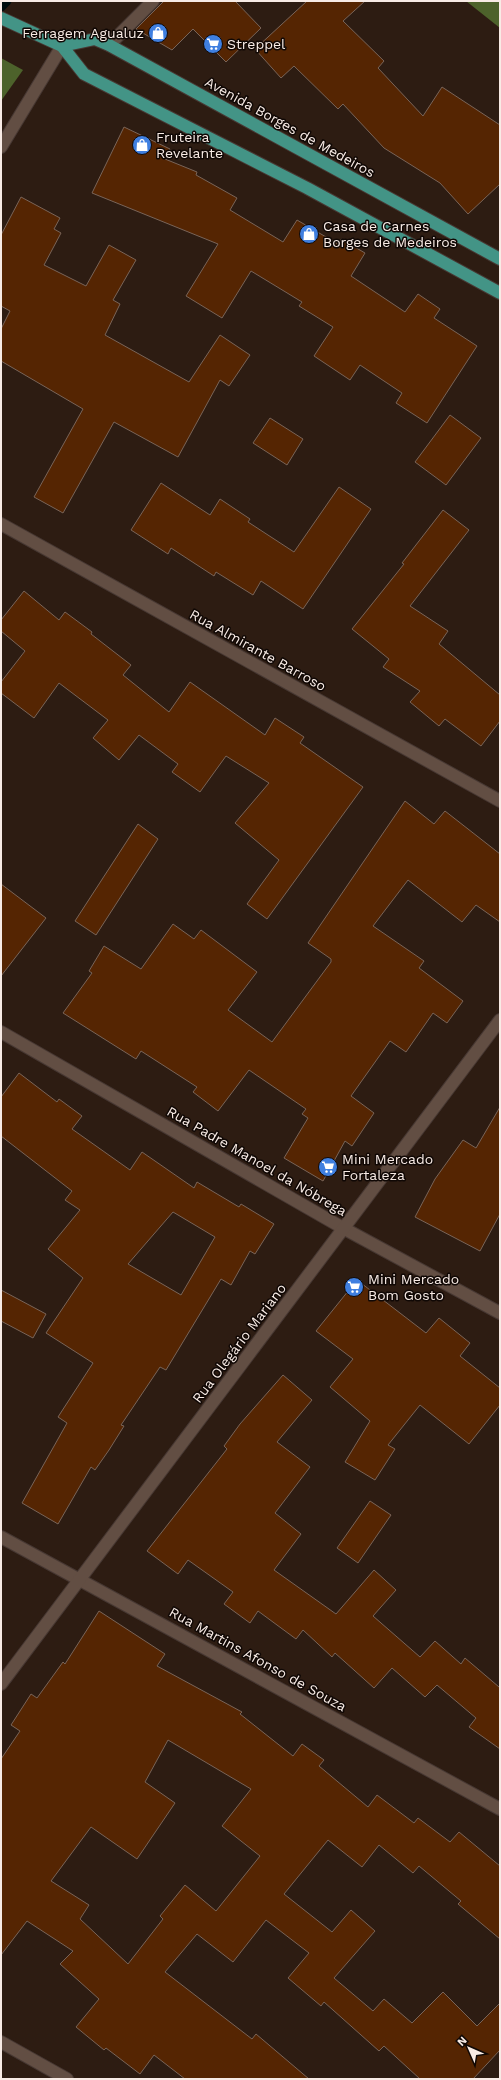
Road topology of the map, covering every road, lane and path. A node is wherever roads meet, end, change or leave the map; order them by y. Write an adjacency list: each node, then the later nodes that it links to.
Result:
1 (153, 1): 4 (street)
2 (1, 18): 3 (main road)
3 (62, 46): 4 (main road, Avenida Borges de Medeiros); 5 (street); 7 (main road)
4 (109, 46): 6 (main road, Avenida Borges de Medeiros)
5 (1, 147)
6 (500, 259)
7 (500, 293)
8 (1, 524): 9 (street, Rua Almirante Barroso)
9 (500, 801)
10 (500, 1020): 12 (street, Rua Olegário Mariano)
11 (1, 1032): 12 (street, Rua Padre Manoel da Nóbrega)
12 (343, 1228): 13 (street, Rua Padre Manoel da Nóbrega); 15 (street, Rua Olegário Mariano)
13 (500, 1314)
14 (1, 1536): 15 (street, Rua Martins Afonso de Souza)
15 (80, 1578): 16 (street, Rua Olegário Mariano); 17 (street, Rua Martins Afonso de Souza)
16 (1, 1684)
17 (500, 1809)
18 (1, 2042): 19 (street)
19 (68, 2079)

